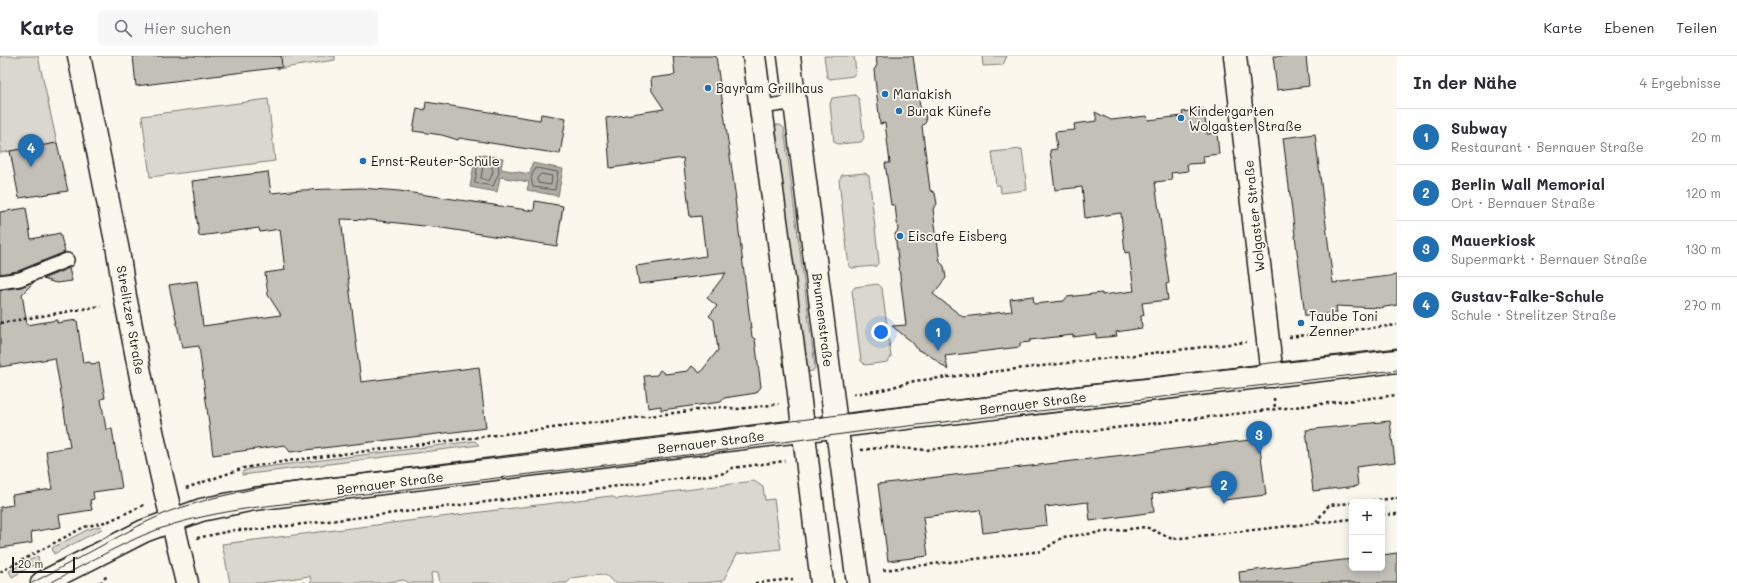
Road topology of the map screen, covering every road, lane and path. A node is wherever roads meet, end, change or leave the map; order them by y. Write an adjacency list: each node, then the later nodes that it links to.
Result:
1 (79, 56): 30 (main road, Strelitzer Straße)
2 (754, 56): 6 (main road)
3 (789, 56): 5 (main road, Brunnenstraße)
4 (1235, 56): 15 (main road, Wolgaster Straße)
5 (796, 102): 6 (lane); 19 (main road, Brunnenstraße)
6 (761, 107): 20 (main road)
7 (67, 260): 8 (lane)
8 (0, 282)
9 (101, 306): 10 (path)
10 (0, 323)
11 (1397, 325): 12 (path)
12 (1287, 337)
13 (1249, 342): 16 (path)
14 (1397, 361): 15 (main road, Bernauer Straße)
15 (1272, 376): 19 (main road, Bernauer Straße)
16 (860, 393)
17 (1397, 395): 21 (path)
18 (770, 405): 23 (path)
19 (836, 426): 20 (main road, Bernauer Straße); 41 (main road, Brunnenstraße)
20 (803, 430): 30 (main road, Bernauer Straße); 40 (main road)
21 (868, 449)
22 (775, 462): 33 (path)
23 (202, 482)
24 (1397, 498): 25 (path)
25 (1385, 499)
26 (1349, 503): 32 (path)
27 (131, 511): 35 (path)
28 (1397, 514): 29 (path)
29 (1385, 515)
30 (172, 519): 37 (main road, Bernauer Straße); 38 (main road, Strelitzer Straße)
31 (1349, 519): 32 (path)
32 (1316, 522): 34 (path)
33 (214, 534)
34 (883, 570)
35 (0, 572)
36 (793, 579): 39 (path)
37 (42, 583)
38 (187, 583)
39 (755, 583)
40 (822, 583)
41 (858, 583)

